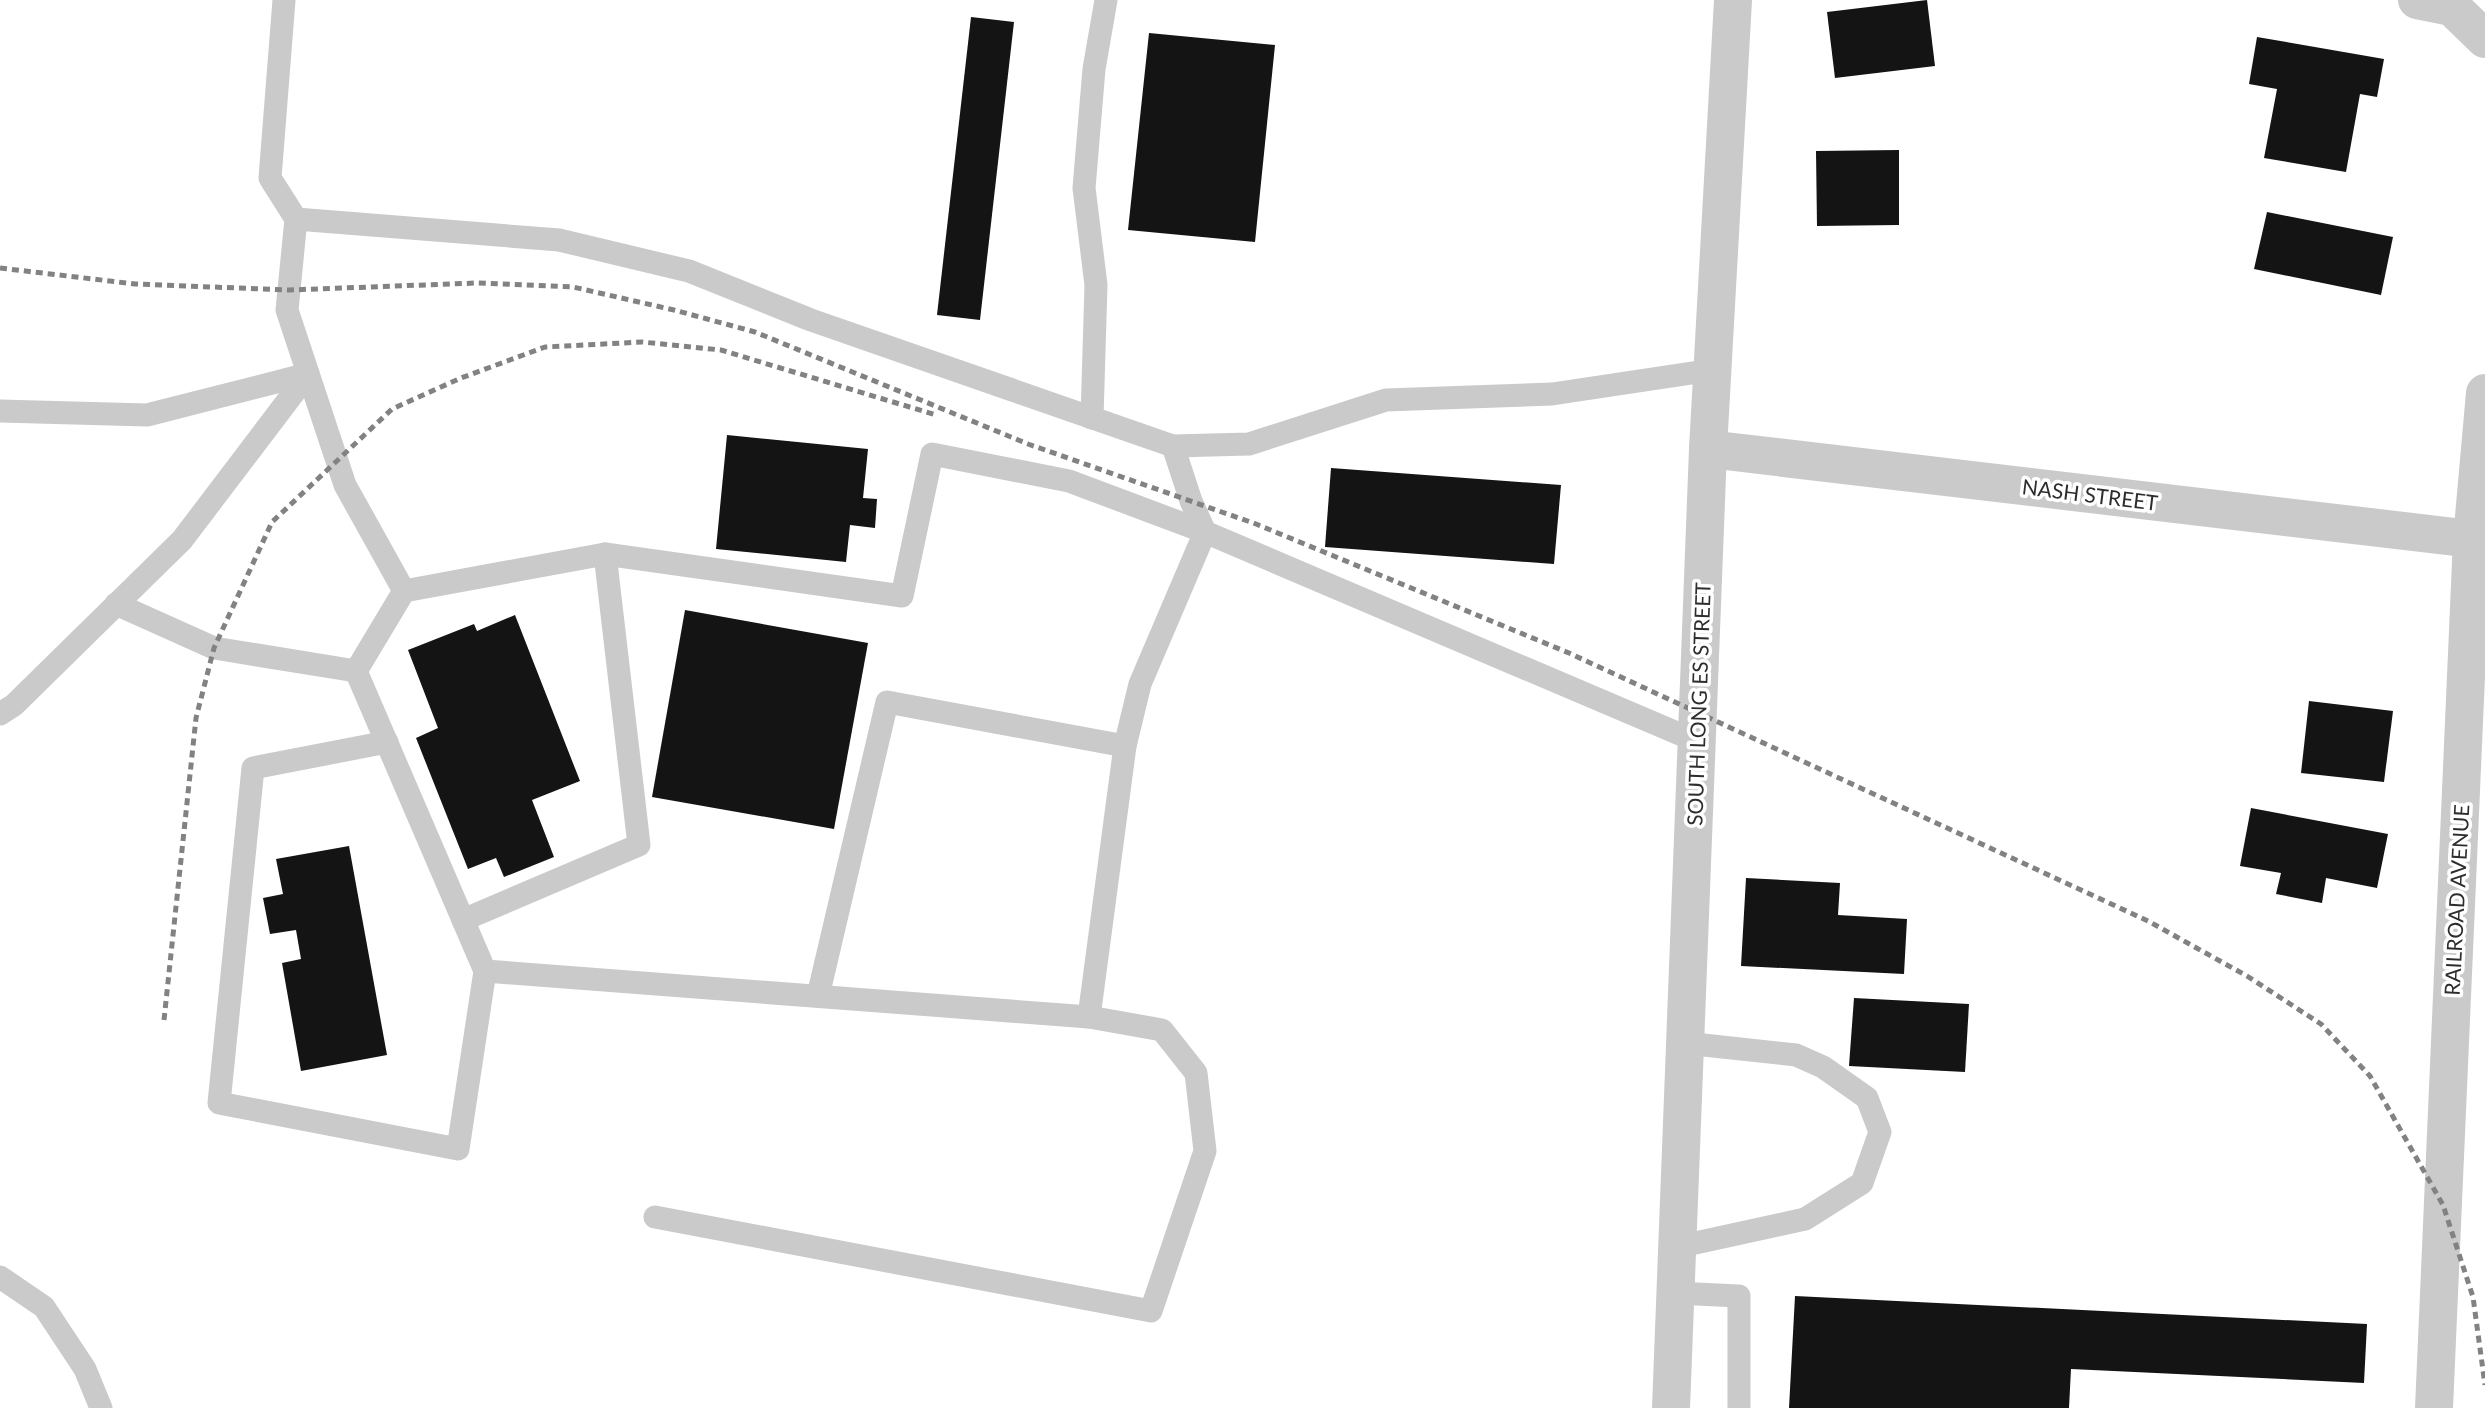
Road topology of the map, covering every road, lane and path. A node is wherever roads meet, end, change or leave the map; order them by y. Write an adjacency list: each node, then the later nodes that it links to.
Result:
1 (284, 0): 6 (lane)
2 (1106, 0): 11 (lane)
3 (1733, 0): 7 (street, SOUTH LONG ES STREET)
4 (2417, 0): 5 (street)
5 (2485, 39)
6 (296, 219): 8 (lane); 11 (lane)
7 (1712, 370): 12 (lane); 13 (street, SOUTH LONG ES STREET)
8 (307, 374): 10 (lane); 17 (lane); 18 (lane)
9 (2485, 393): 15 (street, RAILROAD AVENUE)
10 (0, 411)
11 (1092, 418): 12 (lane)
12 (1173, 446): 14 (lane)
13 (1708, 449): 15 (street, NASH STREET); 21 (street, SOUTH LONG ES STREET)
14 (1205, 532): 16 (lane); 21 (lane); 23 (lane)
15 (2472, 539): 36 (street, RAILROAD AVENUE)
16 (604, 554): 17 (lane); 24 (lane)
17 (404, 590): 19 (lane)
18 (116, 604): 19 (lane); 20 (lane)
19 (356, 671): 22 (lane)
20 (0, 714)
21 (1696, 741): 28 (street, SOUTH LONG ES STREET)
22 (387, 742): 24 (lane); 25 (lane)
23 (1125, 747): 26 (lane); 27 (lane)
24 (463, 920): 25 (lane)
25 (485, 971): 26 (lane)
26 (818, 996): 27 (lane)
27 (1089, 1017): 29 (lane)
28 (1685, 1043): 30 (street, SOUTH LONG ES STREET); 30 (lane)
29 (655, 1217)
30 (1677, 1247): 32 (street, SOUTH LONG ES STREET)
31 (0, 1277): 33 (lane)
32 (1675, 1293): 34 (street, SOUTH LONG ES STREET); 35 (lane)
33 (101, 1408)
34 (1671, 1408)
35 (1739, 1408)
36 (2434, 1408)

